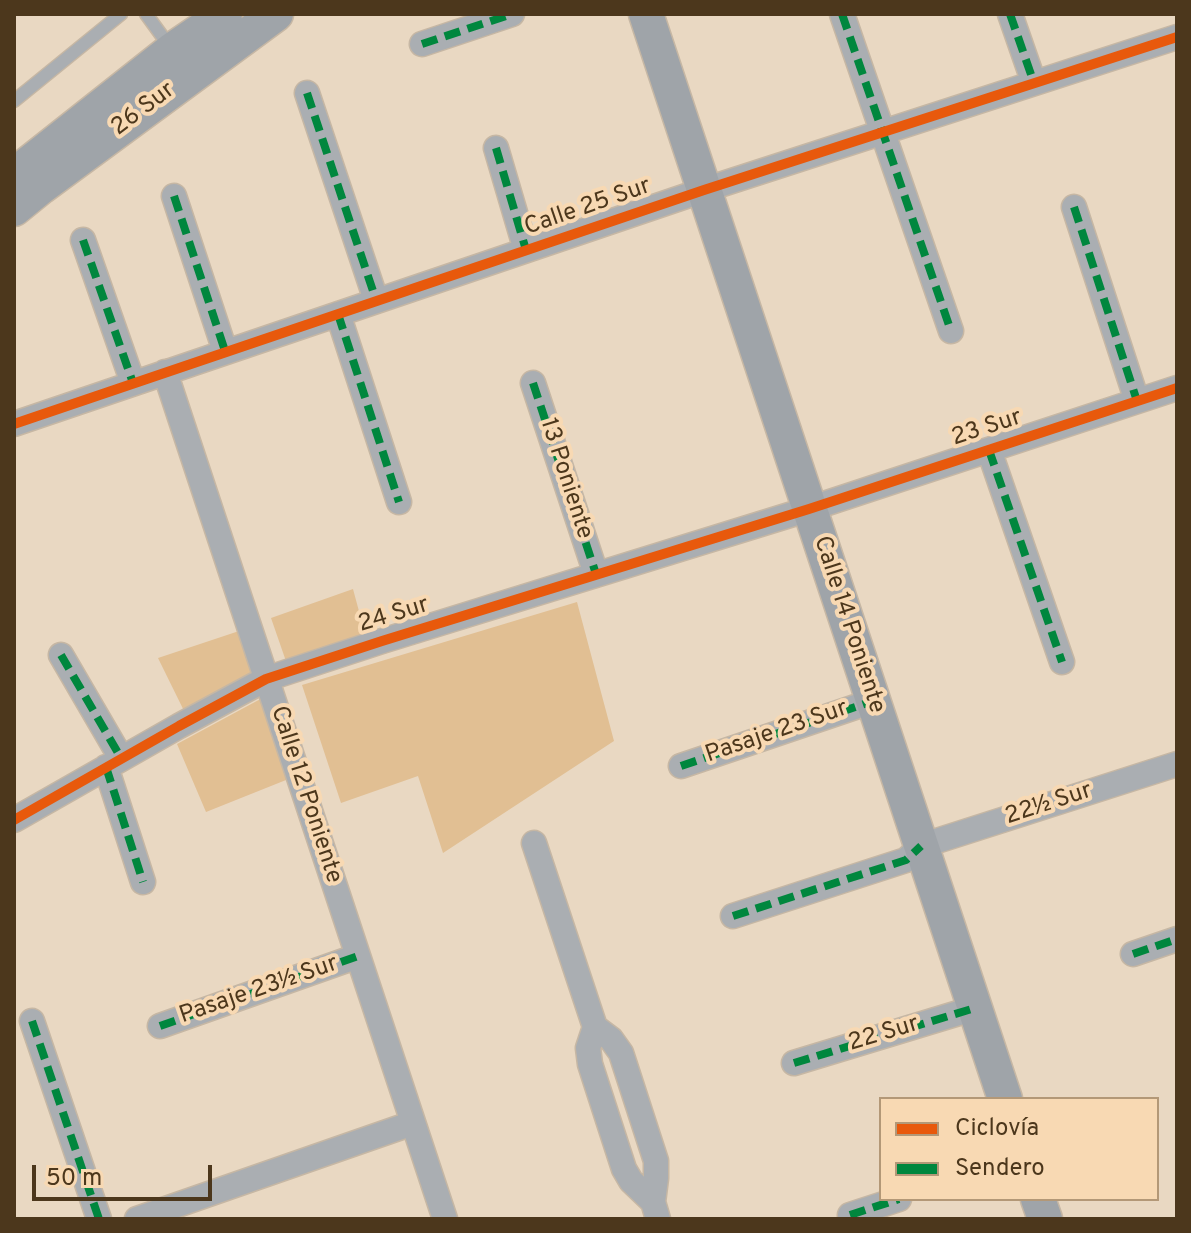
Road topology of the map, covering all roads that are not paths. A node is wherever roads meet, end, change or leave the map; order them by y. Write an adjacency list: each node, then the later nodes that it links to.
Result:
1 (121, 14): 14 (lane)
2 (146, 14): 11 (lane)
3 (225, 14): 11 (street, 26 Sur)
4 (276, 14): 11 (street, 26 Sur)
5 (512, 14): 10 (street)
6 (646, 14): 18 (street, Calle 14 Poniente)
7 (842, 14): 15 (street)
8 (1010, 14): 12 (street)
9 (1177, 37): 12 (street, Calle 25 Sur)
10 (422, 44)
11 (181, 63): 17 (street, 26 Sur); 21 (street, 26 Sur)
12 (1034, 83): 15 (street, Calle 25 Sur)
13 (307, 93): 24 (street)
14 (14, 101)
15 (883, 132): 18 (street, Calle 25 Sur); 26 (street)
16 (496, 148): 23 (street)
17 (14, 175)
18 (704, 190): 23 (street, Calle 25 Sur); 36 (street, Calle 14 Poniente)
19 (174, 196): 27 (street)
20 (1074, 207): 32 (street)
21 (14, 209)
22 (83, 240): 29 (street)
23 (526, 250): 24 (street, Calle 25 Sur)
24 (376, 300): 25 (street, Calle 25 Sur)
25 (338, 314): 27 (street, Calle 25 Sur); 35 (street)
26 (951, 331)
27 (225, 351): 28 (street, Calle 25 Sur)
28 (165, 372): 29 (street, Calle 25 Sur); 40 (street, Calle 12 Poniente)
29 (133, 383): 33 (street, Calle 25 Sur)
30 (533, 383): 37 (street, 13 Poniente)
31 (1177, 388): 32 (street, 23 Sur)
32 (1137, 401): 34 (street, 23 Sur)
33 (14, 424)
34 (989, 450): 36 (street, 23 Sur); 39 (street)
35 (399, 502)
36 (809, 509): 37 (street, 24 Sur); 41 (street, Calle 14 Poniente)
37 (596, 574): 40 (street, 24 Sur)
38 (61, 655): 42 (street)
39 (1062, 662)
40 (266, 679): 42 (street, 24 Sur); 52 (street, Calle 12 Poniente)
41 (873, 701): 44 (street, Pasaje 23 Sur); 47 (street, Calle 14 Poniente)
42 (114, 763): 45 (street, 24 Sur); 48 (street)
43 (1177, 764): 47 (street, 22½ Sur)
44 (681, 766)
45 (14, 820)
46 (534, 843): 56 (street)
47 (921, 846): 49 (street, 22½ Sur); 53 (street, Calle 14 Poniente)
48 (143, 882)
49 (733, 916)
50 (1177, 939): 51 (street)
51 (1133, 954)
52 (358, 956): 55 (street, Pasaje 23½ Sur); 59 (street, Calle 12 Poniente)
53 (975, 1008): 57 (street, 22 Sur); 58 (street, Calle 14 Poniente)
54 (32, 1021): 63 (street)
55 (160, 1026)
56 (595, 1027): 61 (street); 61 (street)
57 (794, 1063)
58 (1004, 1097)
59 (413, 1123): 64 (street); 65 (street, Calle 12 Poniente)
60 (893, 1201): 62 (street)
61 (655, 1210)
62 (850, 1215)
63 (99, 1219)
64 (137, 1219)
65 (445, 1219)

